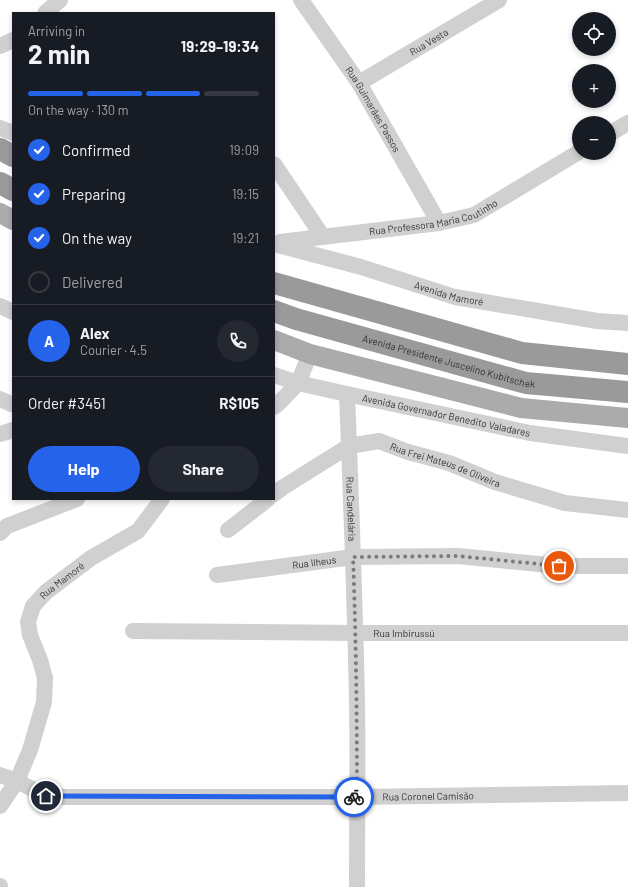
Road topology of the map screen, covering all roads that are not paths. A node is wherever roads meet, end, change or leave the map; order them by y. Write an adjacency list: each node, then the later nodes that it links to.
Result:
1 (60, 0): 4 (street)
2 (301, 0): 7 (street, Rua Guimarães Passos)
3 (499, 0): 7 (street, Rua Vesta)
4 (46, 12)
5 (12, 40): 6 (street)
6 (0, 46)
7 (358, 84): 20 (street, Rua Guimarães Passos)
8 (628, 123): 10 (street)
9 (0, 128): 11 (street)
10 (616, 130)
11 (12, 133)
12 (0, 149): 13 (highway)
13 (12, 155)
14 (572, 156): 20 (street, Rua Professora Maria Coutinho)
15 (275, 165): 21 (street)
16 (0, 183): 17 (highway)
17 (12, 189)
18 (0, 213): 19 (main road)
19 (12, 219)
20 (440, 223): 21 (street, Rua Professora Maria Coutinho)
21 (323, 237): 22 (street, Rua Professora Maria Coutinho)
22 (275, 244)
23 (275, 244): 28 (street, Avenida Mamoré)
24 (275, 283): 31 (highway)
25 (0, 306): 27 (street)
26 (275, 311): 34 (highway, Avenida Presidente Juscelino Kubitschek)
27 (12, 312)
28 (628, 323)
29 (275, 340): 30 (main road)
30 (310, 354): 33 (street); 37 (main road)
31 (628, 364)
32 (275, 375): 33 (street, Avenida Governador Benedito Valadares)
33 (298, 383): 35 (street, Avenida Governador Benedito Valadares); 36 (street)
34 (628, 392)
35 (347, 394): 40 (street, Rua Candelária); 41 (street, Avenida Governador Benedito Valadares)
36 (275, 406)
37 (628, 418)
38 (12, 430): 39 (street)
39 (0, 434)
40 (349, 446): 42 (street, Rua Frei Mateus de Oliveira); 46 (street, Rua Frei Mateus de Oliveira); 49 (street, Rua Candelária)
41 (628, 446)
42 (275, 493)
43 (74, 500): 48 (street)
44 (161, 500): 56 (street, Rua Mamoré)
45 (267, 500): 47 (street)
46 (628, 510)
47 (228, 530)
48 (0, 533)
49 (353, 557): 50 (street, Rua Ilheus); 51 (street, Rua Ilheus); 53 (street, Rua Candelária)
50 (628, 566)
51 (217, 575)
52 (133, 632): 53 (street, Rua Imbirussú)
53 (355, 633): 54 (street, Rua Imbirussú); 58 (street, Rua Candelária)
54 (628, 633)
55 (0, 775): 56 (street, Rua Coronel Camisão)
56 (17, 781): 58 (street, Rua Coronel Camisão); 59 (street, Rua Mamoré)
57 (628, 793): 58 (street, Rua Coronel Camisão)
58 (357, 797): 60 (street, Rua Candelária)
59 (0, 806)
60 (357, 887)

